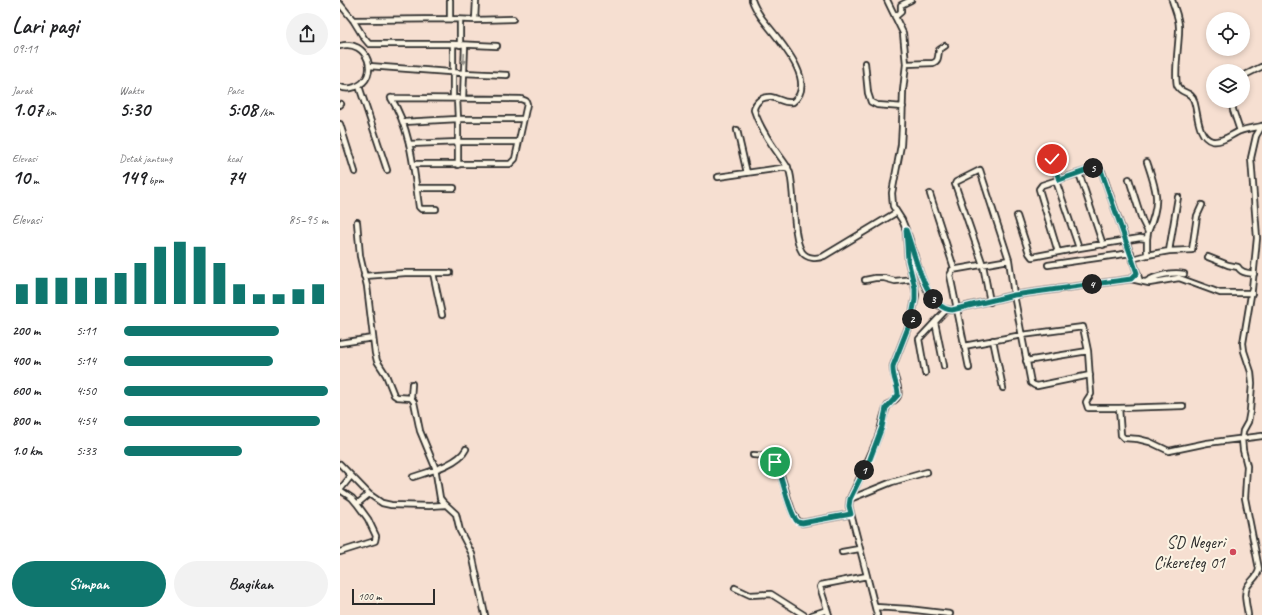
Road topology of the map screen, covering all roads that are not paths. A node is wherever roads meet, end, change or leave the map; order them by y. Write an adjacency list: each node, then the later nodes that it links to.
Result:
1 (450, 0): 9 (street)
2 (476, 0): 13 (street)
3 (752, 0): 49 (street)
4 (887, 0): 8 (street)
5 (911, 0): 8 (street)
6 (1172, 0): 39 (street)
7 (340, 4): 11 (street)
8 (895, 17): 20 (street)
9 (450, 19): 11 (street); 12 (street)
10 (513, 19): 13 (street)
11 (353, 20): 14 (street)
12 (460, 20): 13 (street); 15 (street)
13 (475, 20)
14 (453, 44): 15 (street); 23 (street)
15 (462, 45): 17 (street); 25 (street, one-way to 25)
16 (340, 46): 21 (street)
17 (497, 46)
18 (945, 46): 20 (street)
19 (865, 63): 31 (street)
20 (906, 64): 31 (street)
21 (369, 66): 23 (street); 27 (street)
22 (1261, 67): 24 (street)
23 (453, 72): 25 (street); 29 (street)
24 (1250, 72)
25 (464, 73): 26 (street); 30 (street)
26 (507, 75)
27 (359, 86): 28 (street); 50 (street)
28 (340, 87)
29 (455, 98): 30 (street); 33 (street); 35 (street)
30 (463, 98): 34 (street)
31 (903, 107): 63 (street)
32 (1233, 108): 39 (street)
33 (458, 119): 34 (street); 35 (street); 41 (street)
34 (523, 119): 42 (street)
35 (403, 122): 44 (street)
36 (340, 124): 40 (street)
37 (1262, 126): 39 (street); 86 (street)
38 (737, 130): 53 (street)
39 (1240, 131)
40 (345, 141): 43 (street); 51 (street)
41 (459, 142): 42 (street); 44 (street); 48 (street)
42 (518, 142): 48 (street)
43 (340, 143)
44 (409, 144): 47 (street)
45 (1052, 159): 56 (street)
46 (1147, 162): 67 (street)
47 (412, 164): 48 (street); 57 (street)
48 (458, 165)
49 (788, 167): 53 (street); 63 (street)
50 (387, 170)
51 (355, 172)
52 (1079, 173): 56 (street); 69 (street); 70 (street)
53 (747, 174): 54 (street)
54 (718, 177)
55 (1129, 179): 67 (street)
56 (1058, 180): 71 (street); 73 (street)
57 (417, 188): 58 (street); 62 (street)
58 (454, 188)
59 (930, 194): 81 (street)
60 (1178, 197): 72 (street)
61 (1202, 205): 72 (street)
62 (436, 209)
63 (897, 212): 66 (street)
64 (1017, 216): 73 (street)
65 (357, 222): 87 (street)
66 (906, 230): 88 (street); 96 (street)
67 (1148, 232): 68 (street)
68 (1147, 239): 69 (street); 75 (street)
69 (1126, 240): 70 (street); 74 (street)
70 (1103, 245): 71 (street)
71 (1078, 248): 73 (street)
72 (1169, 251): 75 (street)
73 (1058, 252)
74 (1131, 253): 77 (street); 80 (street)
75 (1147, 255): 77 (street)
76 (1208, 257): 86 (street)
77 (1132, 259): 84 (street)
78 (1009, 260): 79 (street); 79 (street); 93 (street)
79 (983, 265): 81 (street); 94 (street)
80 (1048, 265)
81 (952, 270): 95 (street)
82 (433, 273): 83 (street); 87 (street); 97 (street)
83 (450, 273)
84 (1137, 273): 89 (street); 91 (street)
85 (1184, 274): 91 (street)
86 (1254, 274): 92 (street)
87 (364, 276): 100 (street)
88 (913, 279): 90 (street); 126 (street)
89 (1131, 279): 91 (street); 93 (street)
90 (865, 280)
91 (1143, 281): 92 (street)
92 (1252, 293): 116 (street)
93 (1014, 295): 94 (street); 99 (street)
94 (990, 302): 95 (street)
95 (957, 309): 96 (street); 103 (street)
96 (946, 310): 98 (street)
97 (442, 315)
98 (935, 322): 106 (street); 108 (street)
99 (1022, 335): 101 (street); 104 (street); 105 (street)
100 (373, 338): 102 (street); 112 (street)
101 (993, 340): 103 (street); 111 (street)
102 (340, 343)
103 (964, 346): 107 (street)
104 (1088, 351): 105 (street); 109 (street)
105 (1026, 361): 109 (street)
106 (944, 366)
107 (969, 368)
108 (925, 373)
109 (1090, 375): 114 (street)
110 (412, 384): 112 (street)
111 (1003, 388)
112 (411, 398): 120 (street)
113 (1183, 406): 114 (street)
114 (1120, 408): 116 (street)
115 (1262, 436): 116 (street)
116 (1242, 439): 142 (street)
117 (466, 449): 120 (street)
118 (753, 455): 129 (street)
119 (340, 464): 122 (street)
120 (436, 469): 123 (street); 128 (street)
121 (927, 472): 126 (street)
122 (351, 476): 124 (street); 125 (street)
123 (413, 477)
124 (340, 490): 127 (street)
125 (370, 494): 127 (street); 128 (street)
126 (850, 499): 129 (street)
127 (357, 504): 131 (street)
128 (445, 505): 138 (street)
129 (851, 514): 130 (street)
130 (859, 549): 132 (street); 133 (street)
131 (340, 552)
132 (842, 552)
133 (867, 576): 135 (street); 136 (street)
134 (736, 588): 139 (street)
135 (876, 607): 137 (street); 141 (street)
136 (828, 612): 140 (street)
137 (950, 614)
138 (485, 615)
139 (804, 615)
140 (812, 615)
141 (877, 615)
142 (1248, 615)

